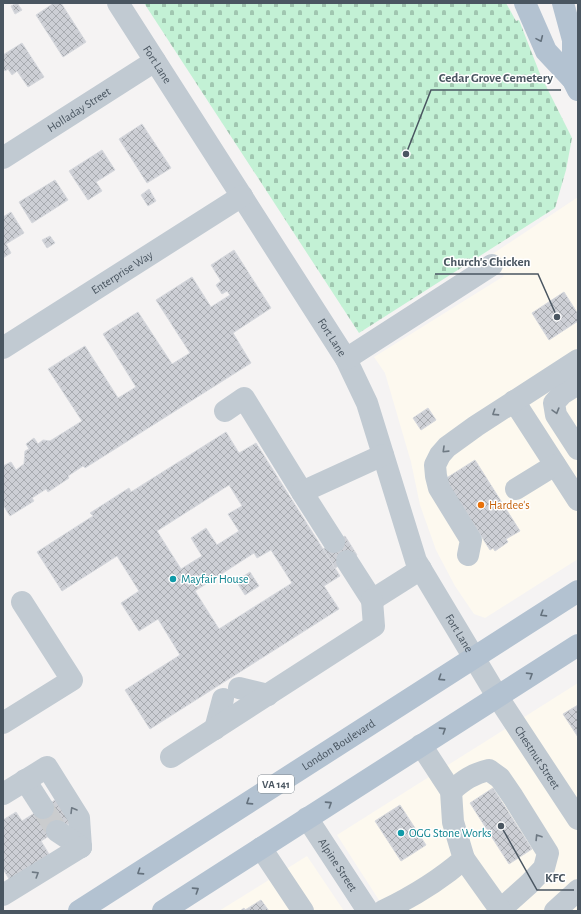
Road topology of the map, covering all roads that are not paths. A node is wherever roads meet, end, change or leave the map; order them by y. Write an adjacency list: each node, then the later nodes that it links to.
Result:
1 (118, 3): 4 (street, Fort Lane)
2 (525, 3): 5 (main road, one-way to 5)
3 (564, 3): 5 (main road)
4 (155, 61): 6 (street, Holladay Street); 7 (street, Fort Lane)
5 (576, 82)
6 (3, 158)
7 (242, 196): 9 (street, Enterprise Way); 10 (street, Fort Lane)
8 (492, 265): 10 (street)
9 (3, 348)
10 (346, 359): 16 (street, Fort Lane)
11 (578, 360): 13 (street)
12 (578, 384): 15 (street, one-way to 15)
13 (514, 401): 17 (street); 22 (street, one-way to 22)
14 (225, 411): 19 (street)
15 (578, 449)
16 (383, 455): 19 (street); 24 (street, Fort Lane)
17 (555, 465): 18 (street); 20 (street)
18 (516, 489)
19 (302, 492): 21 (street)
20 (578, 500)
21 (334, 542)
22 (468, 555)
23 (347, 561): 26 (street)
24 (421, 570): 26 (street); 29 (street, Fort Lane)
25 (578, 591): 29 (main road, London Boulevard / VA 141, one-way to 29)
26 (372, 600): 30 (street)
27 (22, 602): 32 (street)
28 (577, 648): 31 (main road, one-way to 28)
29 (474, 657): 31 (street, Fort Lane); 49 (main road, London Boulevard / VA 141, one-way to 49)
30 (268, 694): 33 (street); 33 (street)
31 (497, 696): 34 (main road, one-way to 31); 41 (street, Chestnut Street)
32 (3, 723)
33 (215, 729): 35 (street)
34 (421, 745): 37 (street); 40 (main road, one-way to 34)
35 (172, 757)
36 (25, 780): 38 (street); 39 (street); 43 (street, one-way to 36)
37 (451, 791): 45 (street); 48 (street, one-way to 37)
38 (3, 794)
39 (43, 808)
40 (307, 818): 44 (main road); 52 (street, Alpine Street)
41 (578, 819)
42 (57, 831): 43 (street)
43 (81, 847): 47 (street, one-way to 43)
44 (261, 848): 50 (main road, one-way to 44); 51 (street)
45 (464, 859): 48 (street); 53 (street)
46 (578, 890): 54 (street)
47 (3, 895)
48 (501, 910)
49 (79, 911)
50 (163, 911)
51 (303, 911)
52 (368, 911)
53 (383, 911)
54 (555, 911)

